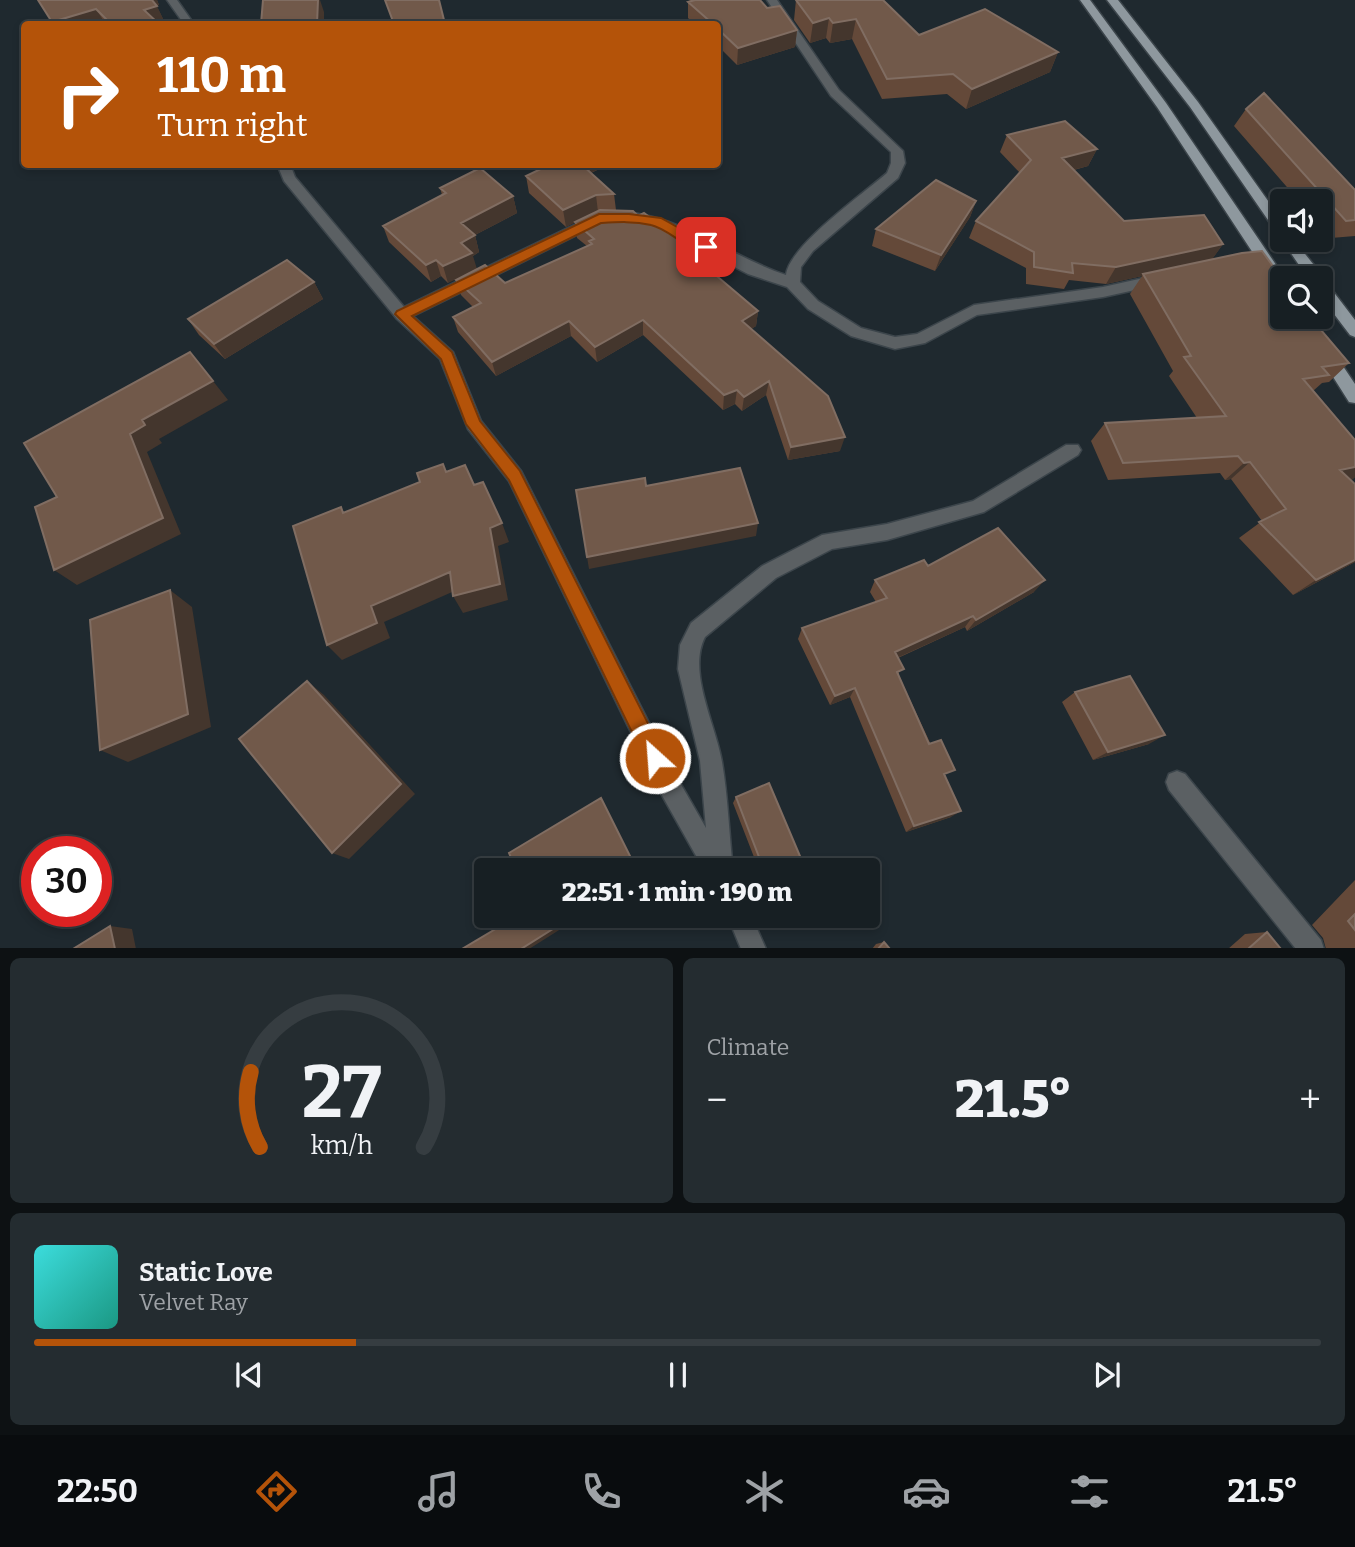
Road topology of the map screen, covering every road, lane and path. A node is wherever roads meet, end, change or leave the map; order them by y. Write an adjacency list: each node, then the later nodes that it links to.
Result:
1 (172, 0): 5 (street)
2 (772, 0): 14 (street)
3 (1084, 0): 8 (main road)
4 (1112, 0): 7 (main road)
5 (187, 21)
6 (285, 168): 16 (street)
7 (1255, 194): 8 (main road); 9 (main road)
8 (1223, 196): 12 (main road)
9 (1270, 215)
10 (1296, 252): 11 (main road)
11 (1307, 266)
12 (1270, 273)
13 (1178, 276): 14 (street)
14 (792, 283): 16 (street)
15 (1333, 302): 18 (main road)
16 (402, 314): 22 (street)
17 (1310, 329): 19 (main road)
18 (1355, 331)
19 (1355, 397)
20 (1072, 450): 23 (street)
21 (1177, 782): 26 (street)
22 (712, 858)
23 (718, 858)
24 (745, 928): 25 (street)
25 (754, 948)
26 (1312, 948)

